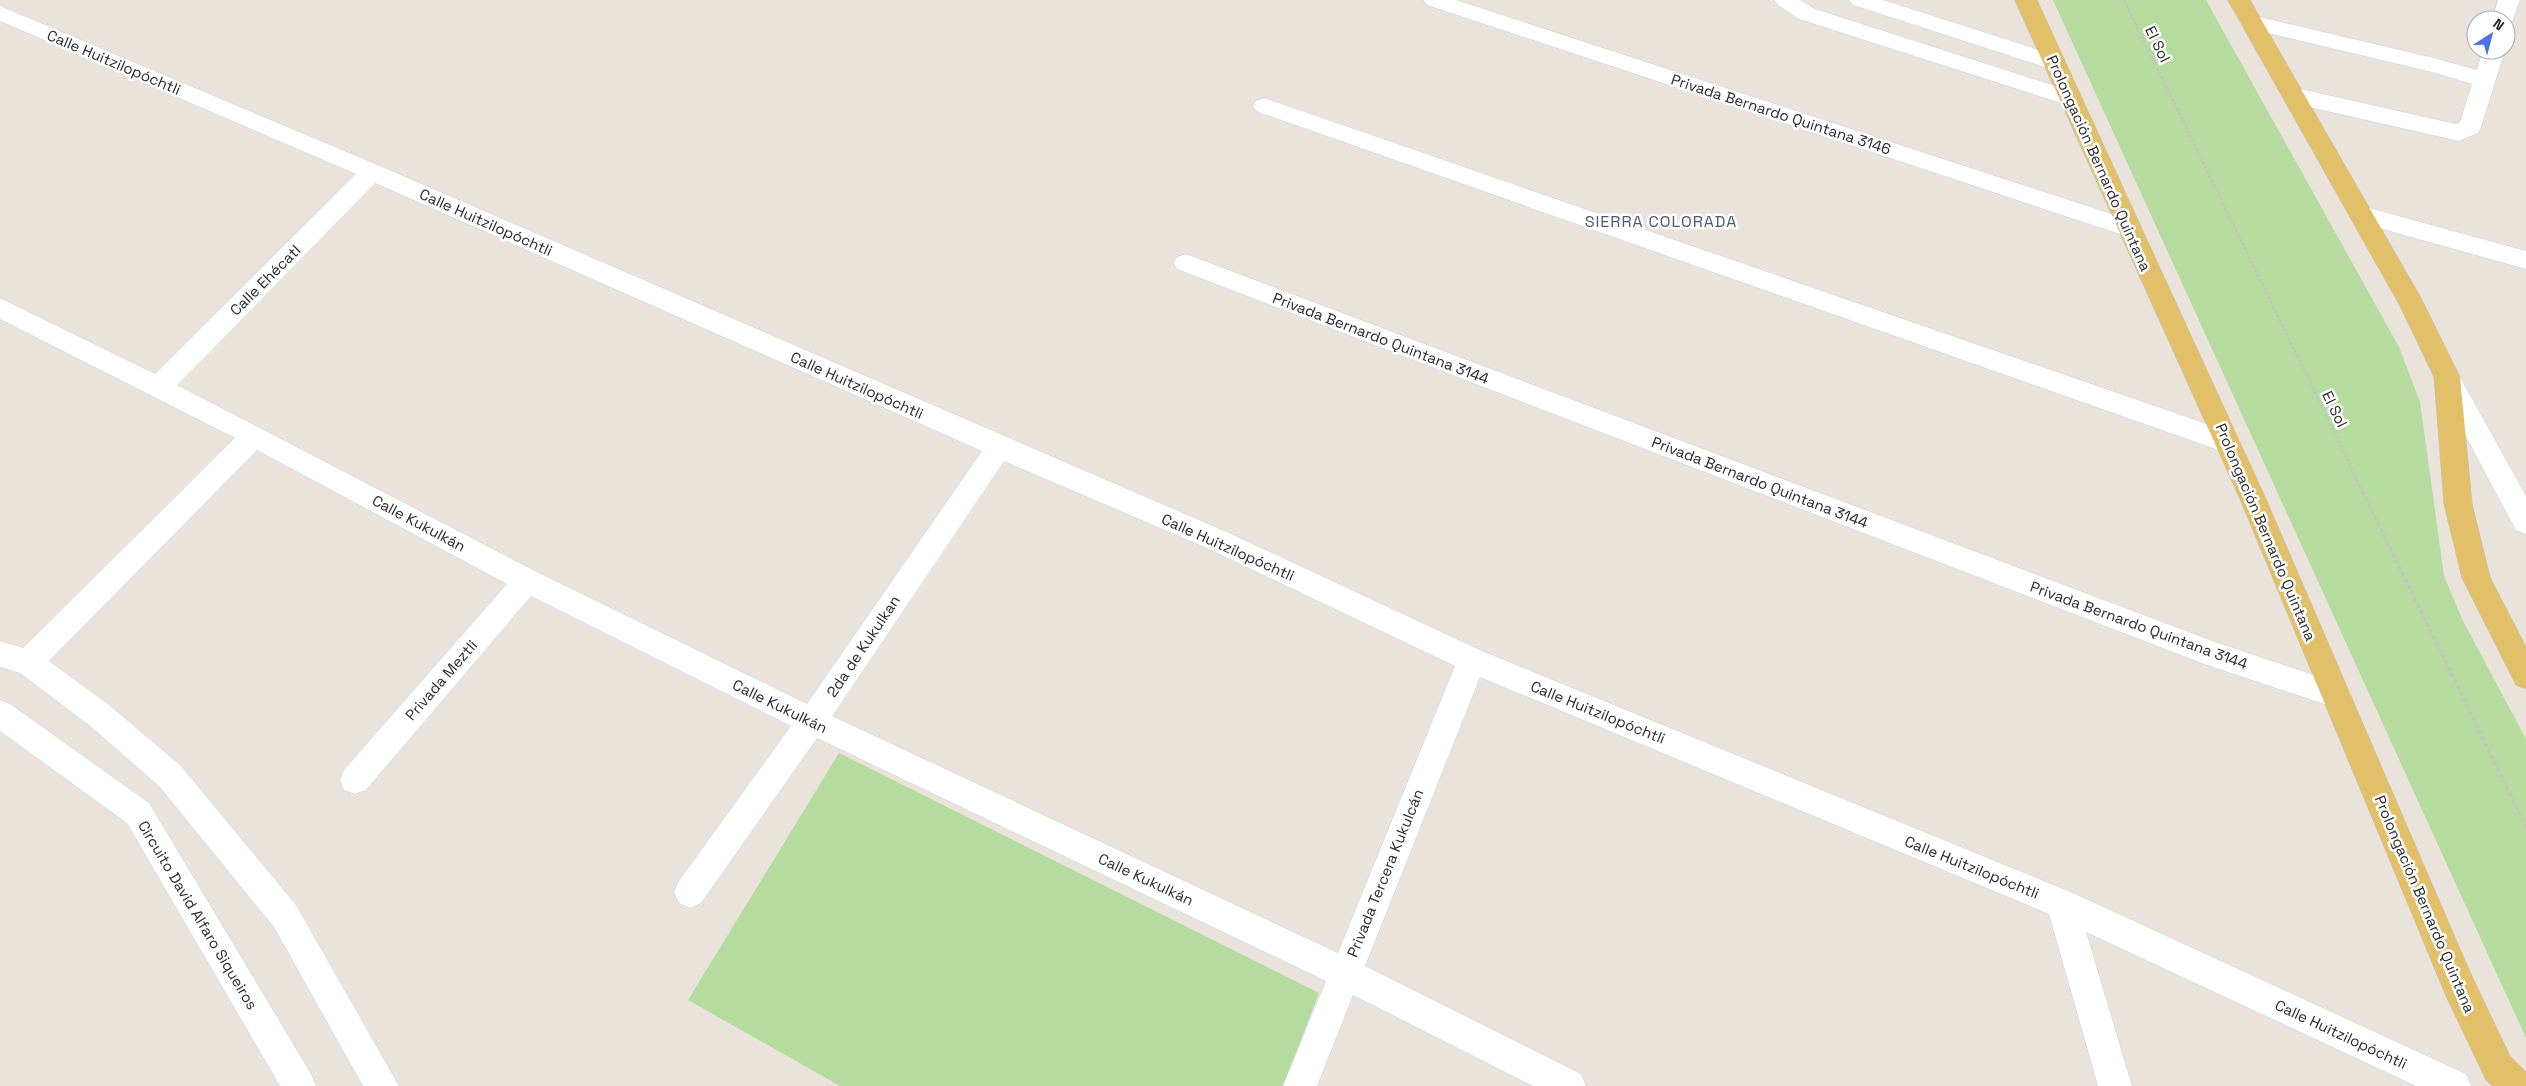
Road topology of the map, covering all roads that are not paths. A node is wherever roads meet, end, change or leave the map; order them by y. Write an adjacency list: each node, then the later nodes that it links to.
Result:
1 (1434, 0): 16 (street, Privada Bernardo Quintana 3146)
2 (1785, 0): 12 (street)
3 (1860, 0): 9 (street)
4 (2026, 0): 9 (main road, Prolongación Bernardo Quintana)
5 (2239, 0): 7 (main road)
6 (0, 13): 14 (street, Calle Huitzilopóchtli)
7 (2251, 22): 10 (street); 11 (main road)
8 (2491, 60): 10 (street)
9 (2053, 62): 12 (main road, Prolongación Bernardo Quintana)
10 (2484, 80): 11 (street)
11 (2296, 96): 15 (main road)
12 (2069, 98): 16 (main road, Prolongación Bernardo Quintana)
13 (1264, 106): 23 (street)
14 (372, 172): 21 (street, Calle Ehécatl); 24 (street, Calle Huitzilopóchtli)
15 (2362, 215): 17 (street); 20 (main road)
16 (2128, 228): 23 (main road, Prolongación Bernardo Quintana)
17 (2526, 260)
18 (1186, 263): 31 (street, Privada Bernardo Quintana 3144)
19 (0, 308): 21 (street, Calle Kukulkán)
20 (2447, 377): 25 (street); 30 (main road)
21 (159, 387): 22 (street, Calle Kukulkán)
22 (254, 436): 26 (street, Calle Kukulkán); 29 (street)
23 (2227, 442): 31 (main road, Prolongación Bernardo Quintana)
24 (999, 447): 28 (street, Calle Huitzilopóchtli); 33 (street, 2da de Kukulkan)
25 (2526, 522)
26 (527, 581): 33 (street, Calle Kukulkán); 34 (street, Privada Meztli)
27 (0, 654): 29 (street)
28 (1472, 660): 36 (street, Calle Huitzilopóchtli); 37 (street, Privada Tercera Kukulcán)
29 (28, 662): 40 (street)
30 (2526, 676)
31 (2336, 695): 38 (main road, Prolongación Bernardo Quintana)
32 (0, 714): 39 (street, Circuito David Alfaro Siqueiros)
33 (812, 721): 35 (street, 2da de Kukulkan); 37 (street, Calle Kukulkán)
34 (356, 780)
35 (690, 892)
36 (2062, 904): 43 (street); 44 (street, Calle Huitzilopóchtli)
37 (1344, 972): 41 (street, Privada Tercera Kukulcán); 42 (street, Calle Kukulkán)
38 (2506, 1080)
39 (299, 1086)
40 (382, 1086)
41 (1300, 1086)
42 (1569, 1086)
43 (2115, 1086)
44 (2454, 1086)

